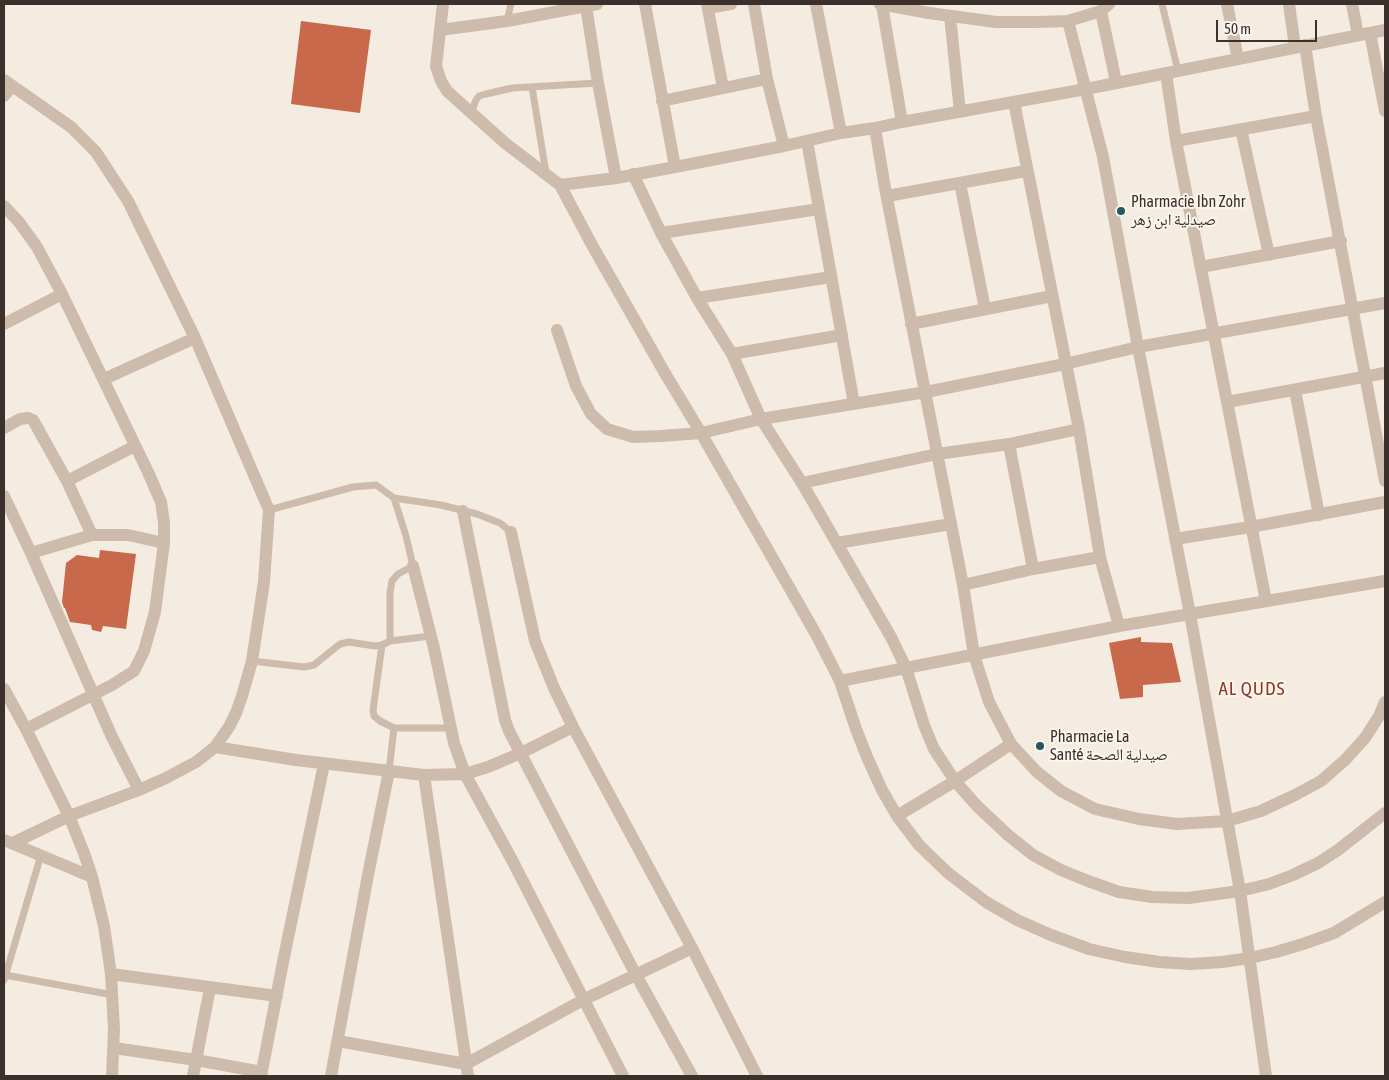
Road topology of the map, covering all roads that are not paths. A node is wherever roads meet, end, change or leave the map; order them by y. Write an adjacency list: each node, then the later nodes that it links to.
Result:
1 (443, 4): 19 (street)
2 (511, 4): 17 (lane)
3 (645, 4): 32 (street)
4 (731, 4): 13 (street)
5 (754, 4): 25 (street)
6 (816, 4): 41 (street)
7 (881, 4): 15 (street); 38 (street)
8 (1162, 4): 24 (lane)
9 (1227, 4): 23 (street)
10 (1288, 4): 22 (street)
11 (1352, 4): 21 (street)
12 (592, 5): 17 (street); 27 (street)
13 (708, 6): 30 (street)
14 (1105, 7): 18 (street); 26 (street)
15 (930, 8): 16 (street)
16 (950, 16): 18 (street); 35 (street)
17 (507, 21): 19 (street)
18 (1068, 21): 31 (street)
19 (440, 30): 36 (street)
20 (1385, 30): 21 (street)
21 (1364, 34): 22 (street); 34 (street)
22 (1300, 46): 23 (street); 37 (street)
23 (1238, 58): 24 (street)
24 (1172, 72): 26 (street); 43 (street)
25 (767, 79): 30 (street); 44 (street)
26 (1116, 82): 31 (street)
27 (598, 83): 29 (lane); 49 (street)
28 (6, 87): 71 (street)
29 (532, 87): 36 (lane); 48 (lane)
30 (723, 88): 32 (street)
31 (1086, 89): 33 (street); 72 (street)
32 (662, 101): 45 (street)
33 (1014, 102): 35 (street); 46 (street)
34 (1385, 106)
35 (960, 112): 38 (street)
36 (472, 113): 48 (street)
37 (1316, 116): 40 (street); 56 (street)
38 (902, 122): 39 (street)
39 (876, 128): 41 (street); 52 (street)
40 (1241, 129): 43 (street); 57 (street)
41 (842, 133): 42 (street)
42 (807, 141): 44 (street); 54 (street)
43 (1176, 141): 58 (street)
44 (784, 146): 45 (street)
45 (675, 167): 47 (street)
46 (1026, 171): 50 (street); 61 (street)
47 (633, 174): 49 (street); 55 (street)
48 (546, 175): 51 (street)
49 (616, 178): 51 (street)
50 (960, 183): 52 (street); 65 (street)
51 (560, 185): 85 (street)
52 (887, 196): 67 (street)
53 (4, 206): 60 (street)
54 (819, 209): 55 (street); 59 (street)
55 (661, 234): 62 (street)
56 (1341, 241): 57 (street); 64 (street)
57 (1269, 255): 58 (street)
58 (1201, 267): 69 (street)
59 (831, 277): 62 (street); 70 (street)
60 (62, 294): 66 (street); 77 (street)
61 (1052, 296): 65 (street); 74 (street)
62 (697, 298): 73 (street)
63 (1385, 302): 64 (street)
64 (1353, 308): 69 (street); 76 (street)
65 (985, 309): 67 (street)
66 (4, 324)
67 (911, 324): 79 (street)
68 (557, 330): 85 (street)
69 (1215, 334): 72 (street); 80 (street)
70 (842, 335): 73 (street); 81 (street)
71 (195, 338): 77 (street); 96 (street)
72 (1138, 348): 74 (street); 103 (street)
73 (732, 354): 82 (street)
74 (1065, 364): 79 (street); 84 (street)
75 (1385, 373): 76 (street)
76 (1366, 376): 78 (street); 89 (street)
77 (104, 380): 87 (street)
78 (1295, 390): 80 (street); 98 (street)
79 (926, 392): 81 (street); 88 (street)
80 (1227, 402): 100 (street)
81 (854, 404): 82 (street)
82 (761, 419): 85 (street); 92 (street)
83 (4, 428): 90 (street)
84 (1079, 428): 86 (street); 107 (street)
85 (701, 433): 121 (street)
86 (1009, 444): 88 (street); 109 (street)
87 (135, 446): 90 (street); 104 (street)
88 (937, 454): 92 (street); 99 (street)
89 (1383, 456): 91 (street)
90 (67, 481): 102 (street)
91 (1385, 481)
92 (802, 483): 105 (street)
93 (4, 496): 106 (street)
94 (394, 498): 96 (lane); 97 (lane); 108 (lane)
95 (1385, 502): 98 (street)
96 (269, 510): 119 (street)
97 (463, 511): 101 (lane); 131 (street)
98 (1319, 514): 100 (street)
99 (951, 524): 105 (street); 111 (street)
100 (1250, 527): 103 (street); 112 (street)
101 (511, 532): 125 (street)
102 (92, 535): 104 (street); 106 (street)
103 (1175, 539): 113 (street)
104 (164, 543): 123 (street)
105 (837, 543): 120 (street)
106 (31, 553): 123 (street)
107 (1100, 558): 109 (street); 114 (street)
108 (413, 566): 115 (street); 116 (lane)
109 (1033, 569): 111 (street)
110 (1385, 581): 112 (street)
111 (963, 585): 118 (street)
112 (1266, 601): 113 (street)
113 (1190, 614): 114 (street); 141 (street)
114 (1119, 626): 118 (street)
115 (431, 636): 116 (lane); 127 (street)
116 (390, 641): 117 (lane)
117 (382, 645): 119 (lane); 126 (lane)
118 (974, 655): 120 (street); 129 (street)
119 (252, 661): 130 (street)
120 (906, 668): 121 (street); 136 (street)
121 (840, 681): 140 (street)
122 (4, 689): 128 (street)
123 (93, 694): 128 (street); 137 (street)
124 (1385, 702): 141 (street)
125 (573, 727): 131 (street); 147 (street)
126 (394, 728): 127 (lane); 133 (lane)
127 (450, 728): 134 (street)
128 (26, 730): 139 (street)
129 (1011, 744): 136 (street); 141 (street)
130 (215, 747): 132 (street); 137 (street)
131 (521, 752): 134 (street); 150 (street)
132 (324, 764): 133 (street); 154 (street)
133 (388, 771): 135 (street); 156 (street)
134 (465, 774): 135 (street); 155 (street)
135 (424, 775): 159 (street)
136 (956, 781): 140 (street); 145 (street)
137 (139, 790): 139 (street)
138 (1385, 813): 145 (street)
139 (69, 816): 142 (street); 144 (street)
140 (897, 816): 148 (street)
141 (1227, 821): 145 (street)
142 (8, 841): 143 (street)
143 (41, 855): 144 (street); 151 (lane)
144 (92, 877): 149 (street)
145 (1240, 891): 148 (street)
146 (1385, 902): 148 (street)
147 (692, 948): 150 (street); 166 (street)
148 (1250, 958): 167 (street)
149 (111, 974): 152 (street); 153 (street)
150 (636, 975): 155 (street); 165 (street)
151 (4, 978): 153 (lane)
152 (210, 988): 154 (street); 158 (street)
153 (113, 995): 157 (street)
154 (277, 996): 160 (street)
155 (584, 1000): 159 (street); 164 (street)
156 (338, 1041): 159 (street); 163 (street)
157 (114, 1048): 158 (street); 161 (street)
158 (196, 1060): 160 (street); 162 (street)
159 (467, 1070)
160 (262, 1074)
161 (112, 1076)
162 (193, 1076)
163 (332, 1076)
164 (623, 1076)
165 (692, 1076)
166 (757, 1076)
167 (1266, 1076)

